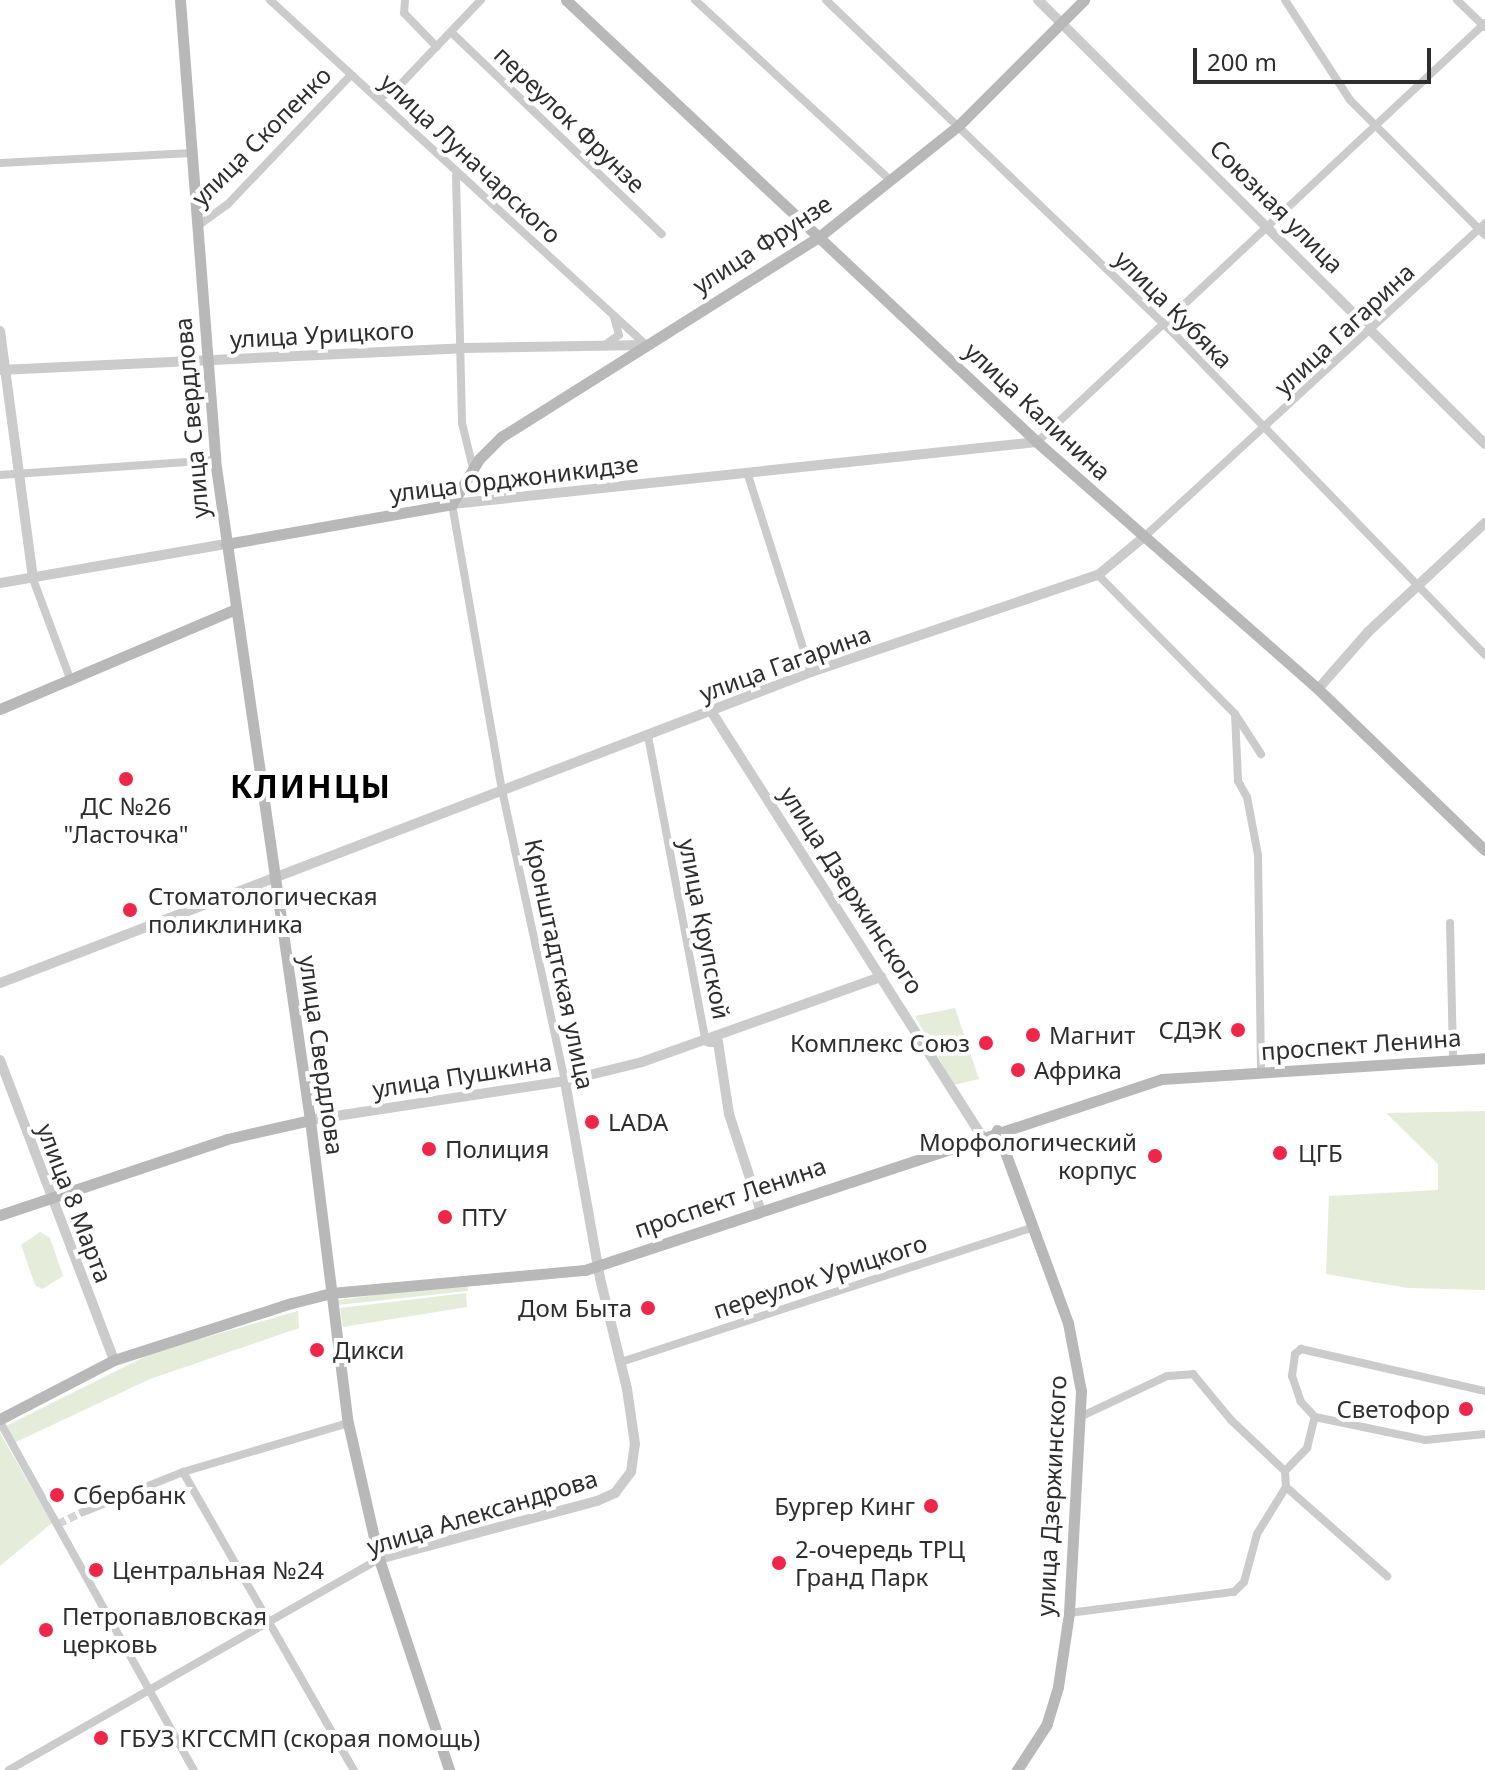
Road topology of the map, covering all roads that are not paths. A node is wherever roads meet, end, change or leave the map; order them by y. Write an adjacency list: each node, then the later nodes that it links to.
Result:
1 (180, 0): 20 (main road, улица Свердлова)
2 (270, 0): 16 (street, улица Луначарского)
3 (405, 0): 15 (street)
4 (481, 0): 14 (street)
5 (566, 0): 28 (main road, улица Калинина)
6 (695, 0): 23 (street)
7 (826, 0): 19 (street, улица Кубяка)
8 (1038, 0): 12 (street, Союзная улица)
9 (1084, 0): 12 (main road, улица Фрунзе)
10 (1285, 0): 18 (street)
11 (1457, 0): 13 (street)
12 (1061, 22): 19 (main road, улица Фрунзе); 25 (street, Союзная улица)
13 (1484, 25): 18 (street)
14 (451, 32): 15 (street); 27 (street, переулок Фрунзе)
15 (437, 47): 17 (street)
16 (351, 75): 17 (street, улица Луначарского); 24 (street, улица Скопенко)
17 (378, 99): 22 (street, улица Луначарского)
18 (1376, 122): 25 (street); 26 (street)
19 (959, 125): 23 (main road, улица Фрунзе); 30 (street, улица Кубяка)
20 (192, 153): 21 (street); 24 (main road, улица Свердлова)
21 (0, 163)
22 (456, 176): 29 (street, улица Луначарского); 35 (street)
23 (890, 180): 28 (main road, улица Фрунзе)
24 (199, 225): 36 (main road, улица Свердлова)
25 (1269, 225): 30 (street); 32 (street, Союзная улица)
26 (1483, 229): 32 (street, улица Гагарина)
27 (662, 234)
28 (820, 236): 34 (main road, улица Фрунзе); 39 (main road, улица Калинина)
29 (614, 316): 33 (street); 34 (street, улица Луначарского)
30 (1163, 324): 38 (street, улица Кубяка); 39 (street)
31 (0, 331): 37 (street)
32 (1373, 331): 38 (street, улица Гагарина); 40 (street, Союзная улица)
33 (605, 345): 34 (street, улица Урицкого); 35 (street, улица Урицкого)
34 (646, 345): 42 (main road, улица Фрунзе)
35 (462, 348): 36 (street, улица Урицкого); 42 (street)
36 (205, 359): 37 (street, улица Урицкого); 41 (main road, улица Свердлова)
37 (2, 370): 45 (street)
38 (1264, 430): 48 (street, улица Гагарина); 53 (street, улица Кубяка)
39 (1037, 442): 43 (street, улица Орджоникидзе); 48 (main road, улица Калинина)
40 (1485, 444)
41 (215, 460): 45 (street); 49 (main road, улица Свердлова)
42 (473, 468): 46 (main road, улица Фрунзе)
43 (747, 472): 46 (street, улица Орджоникидзе); 56 (street)
44 (0, 475): 45 (street)
45 (16, 475): 51 (street)
46 (452, 504): 49 (main road, улица Орджоникидзе); 64 (street, Кронштадтская улица)
47 (1485, 523): 53 (street)
48 (1144, 537): 50 (street, улица Гагарина); 58 (main road, улица Калинина)
49 (226, 544): 51 (street, улица Орджоникидзе); 54 (main road, улица Свердлова)
50 (1098, 575): 56 (street, улица Гагарина); 61 (street)
51 (33, 579): 52 (street, улица Орджоникидзе); 57 (street)
52 (0, 583)
53 (1418, 587): 55 (street, улица Кубяка); 58 (street)
54 (236, 609): 57 (main road); 66 (main road, улица Свердлова)
55 (1485, 655)
56 (811, 672): 60 (street, улица Гагарина)
57 (71, 681): 59 (main road)
58 (1318, 689): 65 (main road, улица Калинина)
59 (0, 709)
60 (711, 711): 62 (street, улица Гагарина); 68 (street, улица Дзержинского)
61 (1235, 714): 63 (street); 74 (street)
62 (648, 736): 64 (street, улица Гагарина); 70 (street, улица Крупской)
63 (1261, 754)
64 (502, 790): 66 (street, улица Гагарина); 75 (street, Кронштадтская улица)
65 (1485, 850)
66 (273, 881): 69 (street, улица Гагарина); 76 (main road, улица Свердлова)
67 (1450, 923): 72 (street)
68 (881, 977): 70 (street, улица Пушкина); 78 (street, улица Дзержинского)
69 (0, 983)
70 (706, 1042): 75 (street, улица Пушкина); 80 (street, улица Крупской)
71 (1485, 1058): 72 (main road, проспект Ленина)
72 (1453, 1059): 74 (main road, проспект Ленина)
73 (0, 1060): 79 (street, улица 8 Марта)
74 (1261, 1072): 77 (main road, проспект Ленина)
75 (565, 1081): 76 (street, улица Пушкина); 83 (street, Кронштадтская улица)
76 (310, 1120): 79 (main road, улица Пушкина); 84 (main road, улица Свердлова)
77 (997, 1130): 78 (main road, проспект Ленина); 82 (main road, улица Дзержинского)
78 (981, 1135): 80 (main road, проспект Ленина)
79 (51, 1198): 81 (main road, улица Пушкина); 85 (street, улица 8 Марта)
80 (760, 1209): 83 (main road, проспект Ленина)
81 (0, 1215)
82 (1032, 1228): 86 (street, переулок Урицкого); 88 (main road, улица Дзержинского)
83 (598, 1266): 84 (main road, проспект Ленина); 86 (street, Кронштадтская улица)
84 (331, 1293): 85 (main road, проспект Ленина); 91 (main road, улица Свердлова)
85 (114, 1360): 90 (main road, проспект Ленина)
86 (621, 1362): 95 (street, Кронштадтская улица)
87 (1484, 1391): 89 (street)
88 (1080, 1417): 93 (street); 100 (main road, улица Дзержинского)
89 (1315, 1417): 92 (street); 93 (street)
90 (0, 1421): 102 (street)
91 (348, 1423): 94 (street); 98 (main road, улица Свердлова)
92 (1485, 1434)
93 (1285, 1471): 96 (street)
94 (183, 1472): 97 (street); 101 (street)
95 (629, 1478): 98 (street, улица Александрова)
96 (1286, 1487): 99 (street); 100 (street)
97 (83, 1512)
98 (379, 1559): 101 (street, улица Александрова); 103 (main road, улица Свердлова)
99 (1387, 1576)
100 (1069, 1613): 108 (main road, улица Дзержинского)
101 (271, 1618): 102 (street, улица Александрова); 106 (street)
102 (151, 1687): 104 (street, улица Александрова); 105 (street)
103 (448, 1766): 107 (street)
104 (9, 1770)
105 (194, 1770)
106 (354, 1770)
107 (436, 1770)
108 (1017, 1770)

